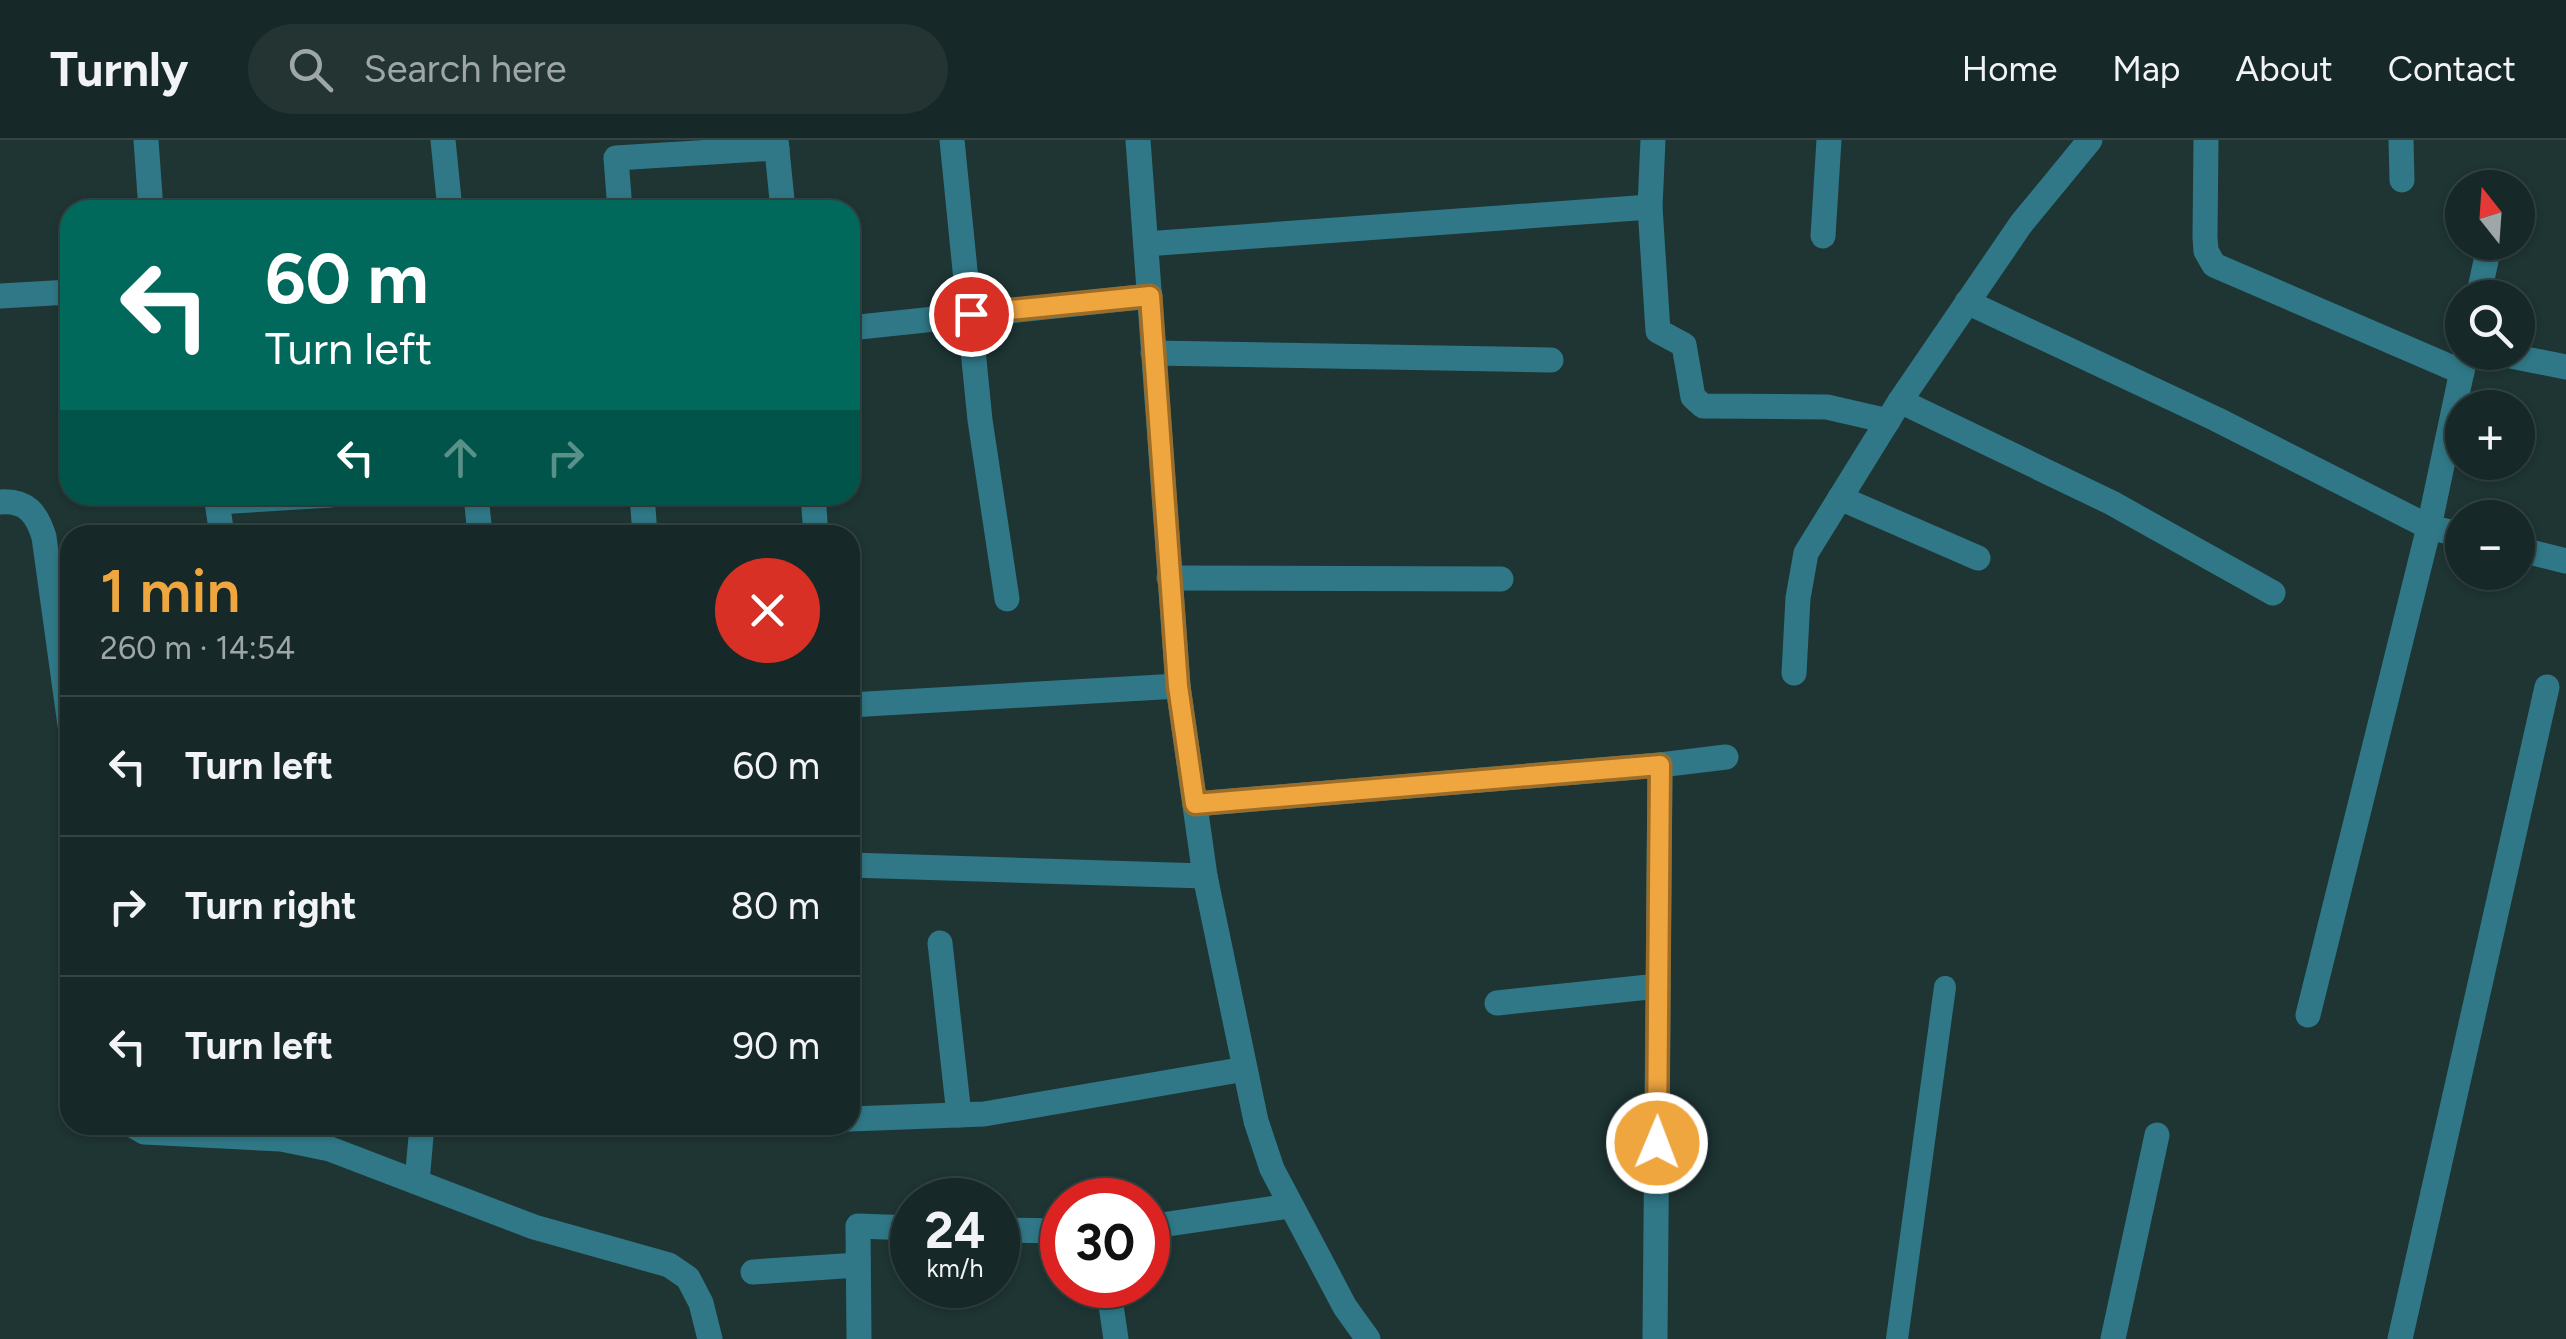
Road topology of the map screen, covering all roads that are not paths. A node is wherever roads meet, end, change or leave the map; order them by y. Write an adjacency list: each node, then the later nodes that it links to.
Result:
1 (146, 140): 12 (street)
2 (444, 140): 13 (street)
3 (952, 140): 23 (street)
4 (1138, 140): 18 (street)
5 (1653, 140): 16 (street)
6 (1829, 140): 17 (street)
7 (2090, 140): 22 (street)
8 (2206, 140): 26 (street)
9 (2401, 140): 11 (street)
10 (776, 144): 14 (street); 15 (street)
11 (2402, 180)
12 (150, 200)
13 (449, 200)
14 (619, 200)
15 (782, 200)
16 (1650, 207): 18 (street); 31 (street)
17 (1823, 236)
18 (1146, 244): 21 (street)
19 (60, 293): 20 (street)
20 (0, 296)
21 (1150, 296): 23 (street); 25 (street)
22 (1968, 302): 31 (street); 34 (street)
23 (971, 314): 24 (street); 42 (street)
24 (860, 327)
25 (1153, 353): 27 (street); 39 (street)
26 (2445, 355)
27 (1550, 360)
28 (2535, 361): 29 (street)
29 (2566, 367)
30 (2462, 370): 34 (street)
31 (1894, 411): 32 (street); 41 (street)
32 (1840, 498): 37 (street); 44 (street)
33 (0, 502): 43 (street)
34 (2429, 527): 35 (street); 57 (street)
35 (2445, 531)
36 (2535, 553): 38 (street)
37 (1978, 558)
38 (2566, 561)
39 (1168, 578): 40 (street); 45 (street)
40 (1501, 580)
41 (2273, 593)
42 (1007, 599)
43 (60, 655)
44 (1794, 673)
45 (1178, 686): 47 (street); 50 (street)
46 (2546, 687): 79 (street)
47 (860, 704)
48 (1726, 757): 49 (street)
49 (1660, 765): 50 (street); 54 (street)
50 (1195, 804): 52 (street)
51 (860, 865): 52 (street)
52 (1206, 876): 58 (street)
53 (940, 944): 59 (street)
54 (1658, 986): 56 (street); 76 (street)
55 (1945, 988): 77 (lane)
56 (1496, 1003)
57 (2308, 1015)
58 (1245, 1069): 59 (street); 66 (street)
59 (960, 1115): 60 (street)
60 (860, 1118)
61 (203, 1135): 64 (street)
62 (421, 1135): 65 (street)
63 (2157, 1135): 78 (street)
64 (317, 1136): 65 (street)
65 (416, 1182): 72 (street)
66 (1290, 1206): 67 (street); 75 (street)
67 (1170, 1224)
68 (890, 1227): 69 (street)
69 (858, 1264): 70 (street); 73 (street)
70 (753, 1272)
71 (1111, 1308): 74 (street)
72 (710, 1339)
73 (859, 1339)
74 (1116, 1339)
75 (1368, 1339)
76 (1656, 1339)
77 (1896, 1339)
78 (2114, 1339)
79 (2400, 1339)

